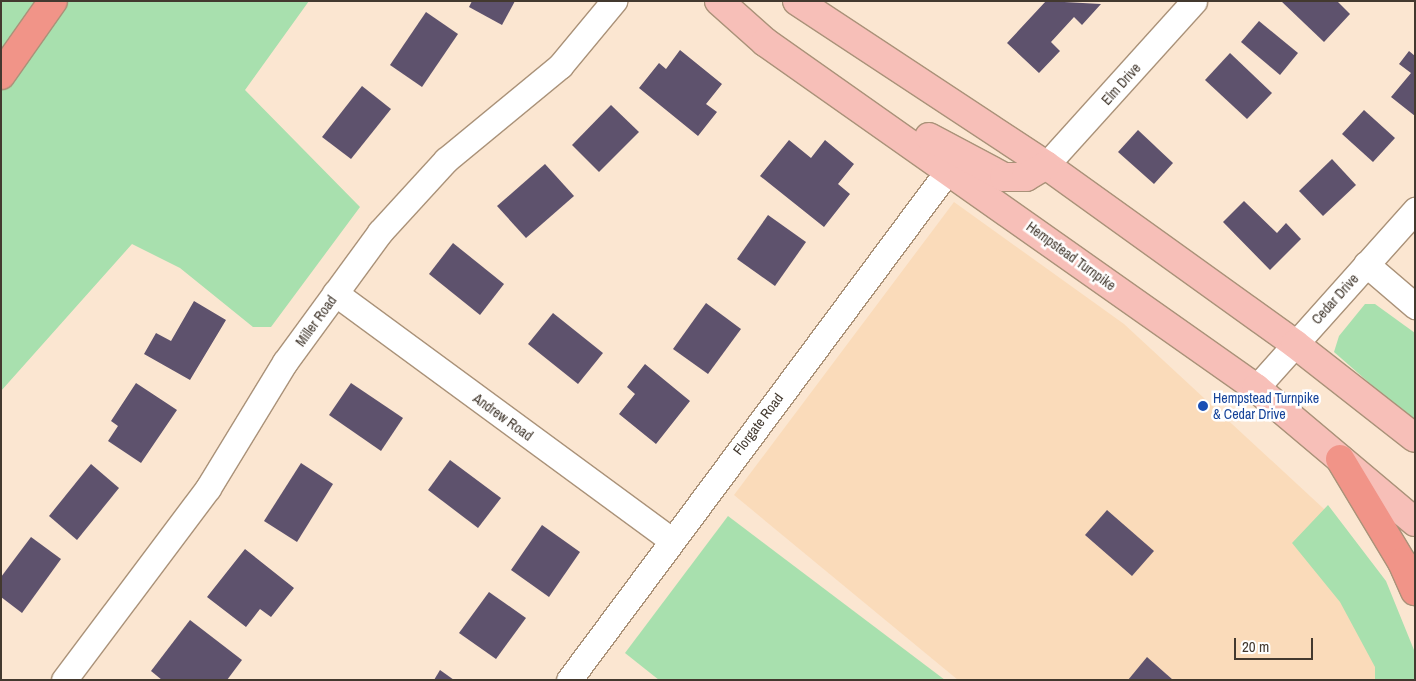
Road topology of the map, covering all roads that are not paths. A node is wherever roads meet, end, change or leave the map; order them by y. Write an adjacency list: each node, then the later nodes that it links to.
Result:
1 (53, 1): 6 (highway)
2 (614, 1): 12 (street, Miller Road)
3 (719, 1): 7 (main road, Hempstead Turnpike)
4 (797, 1): 8 (main road)
5 (1194, 1): 8 (street, Elm Drive)
6 (1, 75)
7 (830, 85): 8 (main road); 9 (main road, Hempstead Turnpike)
8 (1046, 165): 14 (main road)
9 (949, 169): 15 (main road, Hempstead Turnpike); 19 (street, Florgate Road)
10 (1415, 210): 11 (street, Cedar Drive)
11 (1366, 264): 13 (street); 14 (street, Cedar Drive)
12 (335, 293): 19 (street, Andrew Road); 21 (street, Miller Road)
13 (1415, 306)
14 (1295, 344): 15 (street, Cedar Drive); 16 (main road)
15 (1256, 388): 17 (main road, Hempstead Turnpike)
16 (1415, 438)
17 (1340, 459): 18 (main road, Hempstead Turnpike); 20 (highway)
18 (1415, 522)
19 (671, 540): 22 (street, Florgate Road)
20 (1415, 591)
21 (64, 680)
22 (569, 680)

